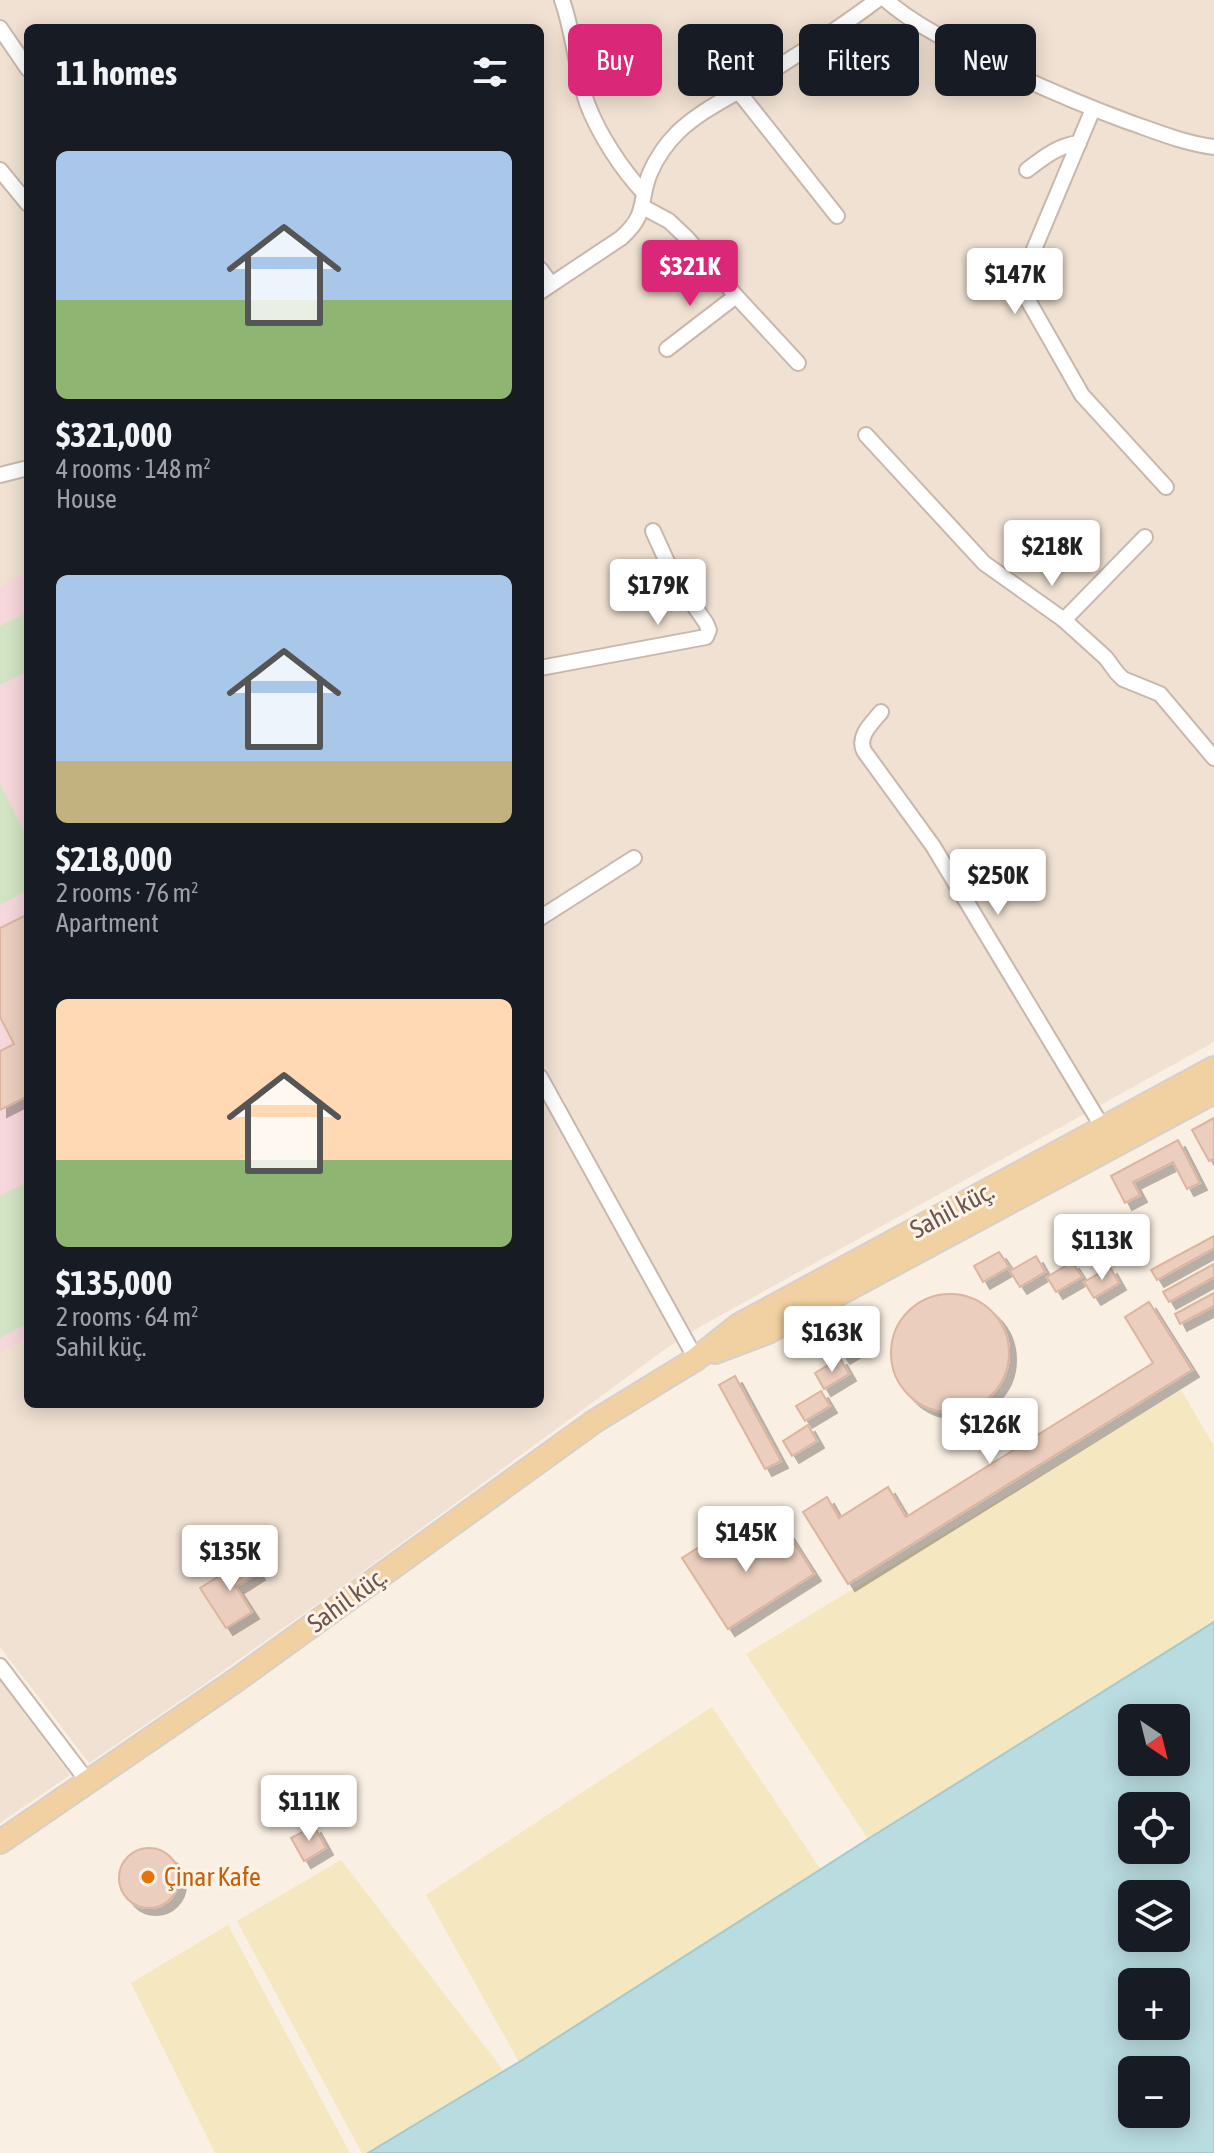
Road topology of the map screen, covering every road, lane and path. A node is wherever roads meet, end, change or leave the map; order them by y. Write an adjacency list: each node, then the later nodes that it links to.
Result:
1 (562, 0): 15 (street)
2 (877, 0): 6 (street)
3 (886, 0): 9 (street)
4 (0, 28): 5 (street)
5 (24, 63)
6 (783, 64)
7 (729, 96): 15 (street)
8 (742, 96): 16 (street)
9 (1093, 109): 10 (street); 11 (street)
10 (1079, 143): 13 (street); 24 (street)
11 (1214, 147)
12 (0, 170): 14 (street)
13 (1027, 170)
14 (24, 199)
15 (644, 200): 17 (street); 18 (street)
16 (837, 216)
17 (546, 288)
18 (736, 296): 19 (street); 20 (street)
19 (667, 349)
20 (798, 363)
21 (866, 435): 27 (street)
22 (24, 469): 23 (street)
23 (0, 475)
24 (1166, 487)
25 (653, 531): 28 (street)
26 (1145, 537): 27 (street)
27 (1064, 620): 30 (street)
28 (544, 667)
29 (881, 712): 36 (street)
30 (1214, 758)
31 (634, 858): 32 (street)
32 (544, 915)
33 (1214, 1068): 36 (main road, Sahil küç.)
34 (544, 1084): 37 (street)
35 (1214, 1092): 37 (main road, Sahil küç.)
36 (1103, 1128): 37 (main road, Sahil küç.)
37 (696, 1359): 39 (main road, Sahil küç.)
38 (0, 1666): 39 (street)
39 (88, 1782): 40 (main road, Sahil küç.)
40 (0, 1842)

